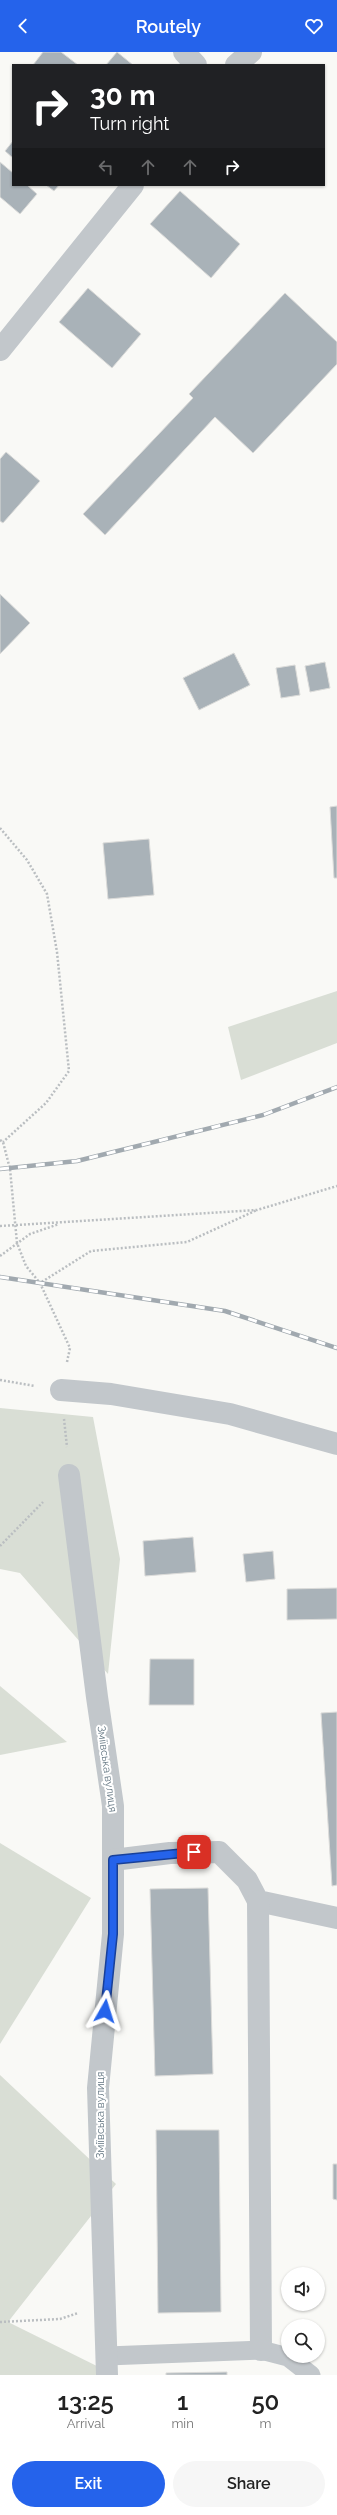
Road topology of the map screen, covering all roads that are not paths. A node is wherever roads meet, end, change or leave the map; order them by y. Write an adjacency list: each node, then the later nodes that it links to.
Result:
1 (184, 52): 3 (street)
2 (251, 52): 4 (street)
3 (195, 64)
4 (237, 64)
5 (132, 186): 6 (street)
6 (0, 350)
7 (61, 1390): 8 (street)
8 (337, 1444)
9 (69, 1475): 10 (street, Зміївська вулиця)
10 (113, 1860): 11 (street); 14 (street, Зміївська вулиця)
11 (258, 1901): 12 (street); 13 (street)
12 (337, 1918)
13 (261, 2350): 14 (lane); 15 (lane)
14 (107, 2365)
15 (311, 2375)

